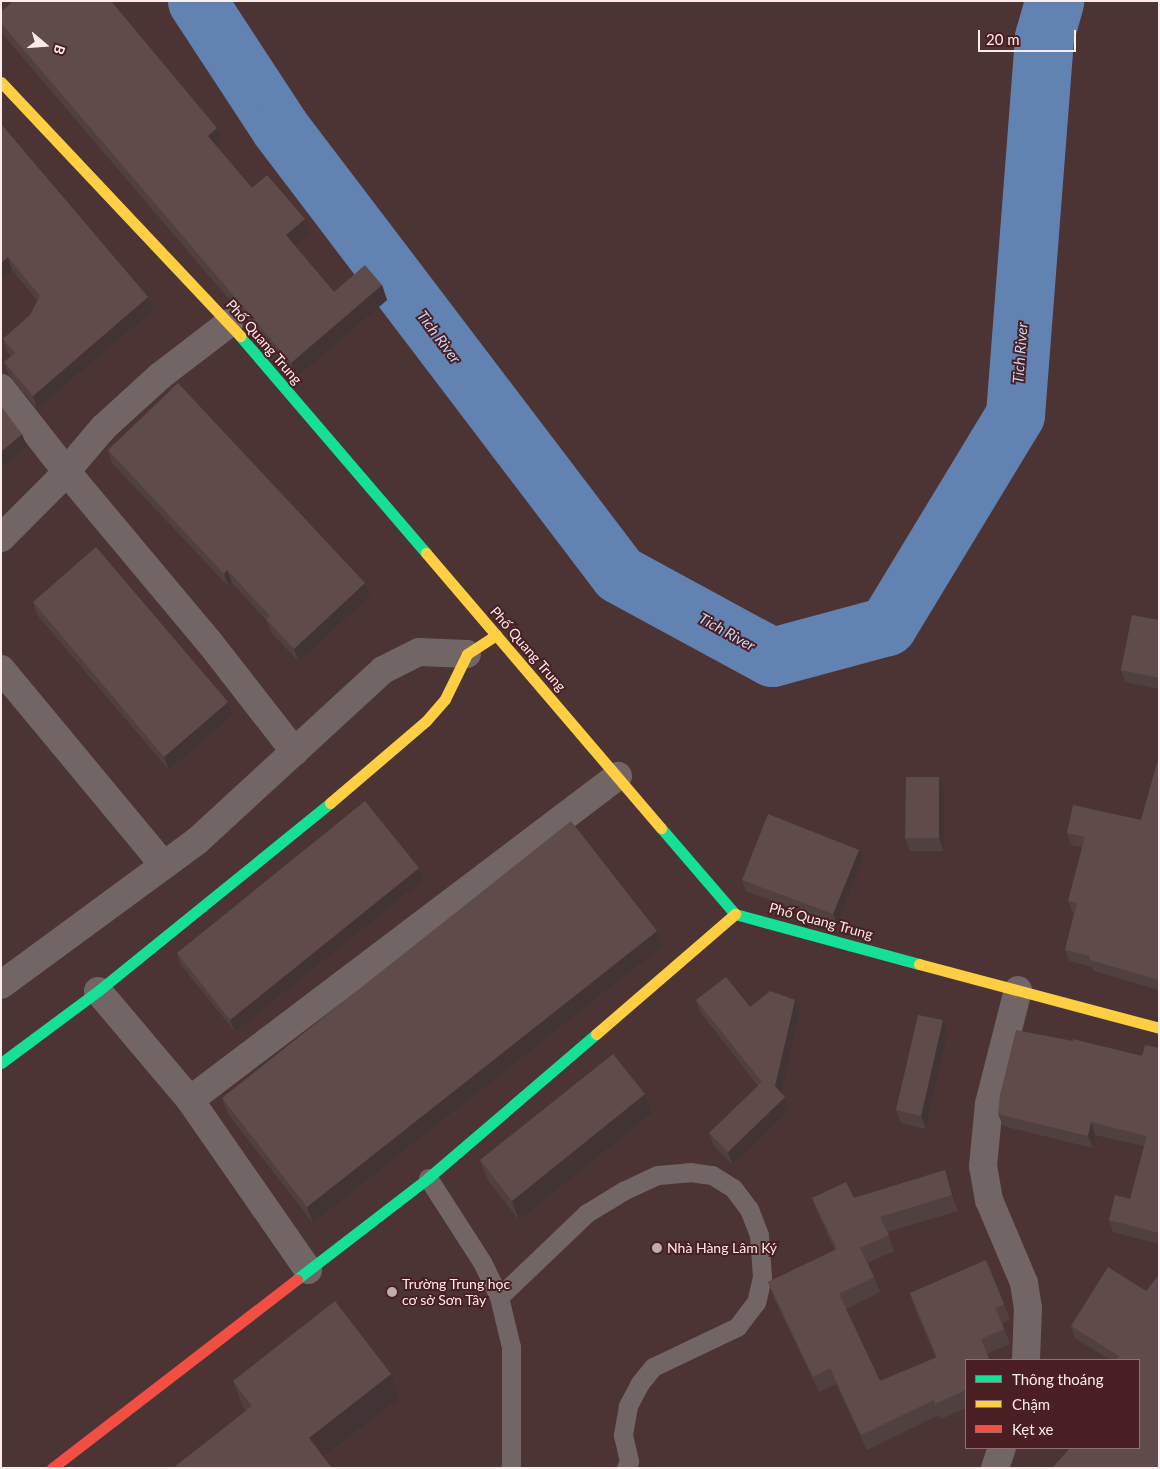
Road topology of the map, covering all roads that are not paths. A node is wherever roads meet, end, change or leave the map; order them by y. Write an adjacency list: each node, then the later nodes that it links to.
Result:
1 (1, 82): 2 (street, Phố Quang Trung)
2 (229, 323): 4 (street); 6 (street, Phố Quang Trung)
3 (1, 388): 4 (street)
4 (66, 471): 5 (street); 9 (street)
5 (1, 538)
6 (496, 635): 7 (street); 10 (street, Phố Quang Trung)
7 (467, 654): 9 (street); 15 (street)
8 (1, 669): 11 (street)
9 (294, 752): 11 (street)
10 (618, 776): 12 (street, Phố Quang Trung); 18 (street)
11 (164, 865): 13 (street)
12 (735, 914): 14 (street, Phố Quang Trung); 19 (street)
13 (1, 985)
14 (1018, 990): 16 (street, Phố Quang Trung); 22 (street)
15 (98, 991): 17 (street); 18 (street)
16 (1159, 1028)
17 (1, 1063)
18 (190, 1100): 20 (street)
19 (428, 1178): 20 (street); 21 (lane)
20 (308, 1270): 24 (street)
21 (499, 1296): 25 (lane); 26 (lane)
22 (1026, 1359)
23 (1002, 1449): 27 (street)
24 (52, 1468)
25 (511, 1468)
26 (626, 1468)
27 (995, 1468)

